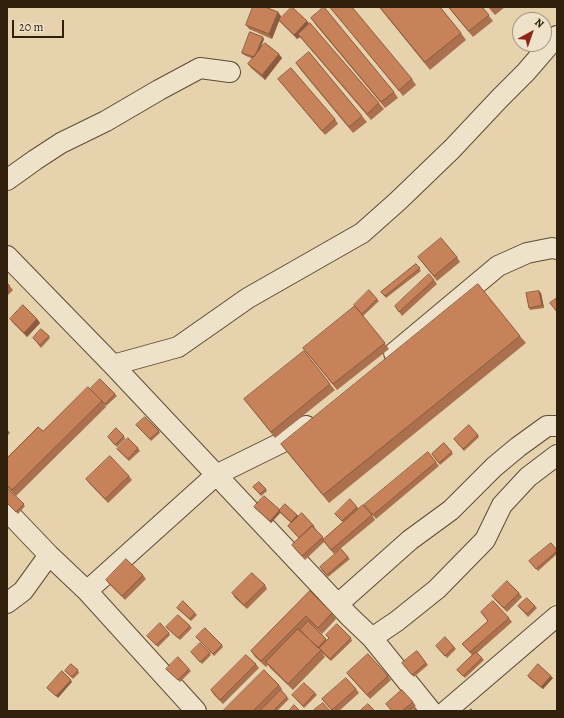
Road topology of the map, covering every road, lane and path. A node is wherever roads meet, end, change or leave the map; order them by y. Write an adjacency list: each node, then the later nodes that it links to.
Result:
1 (557, 36): 6 (street)
2 (230, 72): 3 (street)
3 (7, 180)
4 (557, 249): 7 (street)
5 (7, 256): 6 (street)
6 (113, 365): 11 (street)
7 (378, 366)
8 (319, 415): 11 (street)
9 (557, 426): 16 (street)
10 (557, 455): 18 (street)
11 (216, 475): 14 (street); 16 (street)
12 (7, 510): 13 (street)
13 (49, 555): 14 (street); 15 (street)
14 (87, 591): 19 (street)
15 (7, 603)
16 (338, 604): 18 (street)
17 (557, 616): 21 (street)
18 (372, 638): 20 (street)
19 (196, 711)
20 (431, 711)
21 (446, 711)

